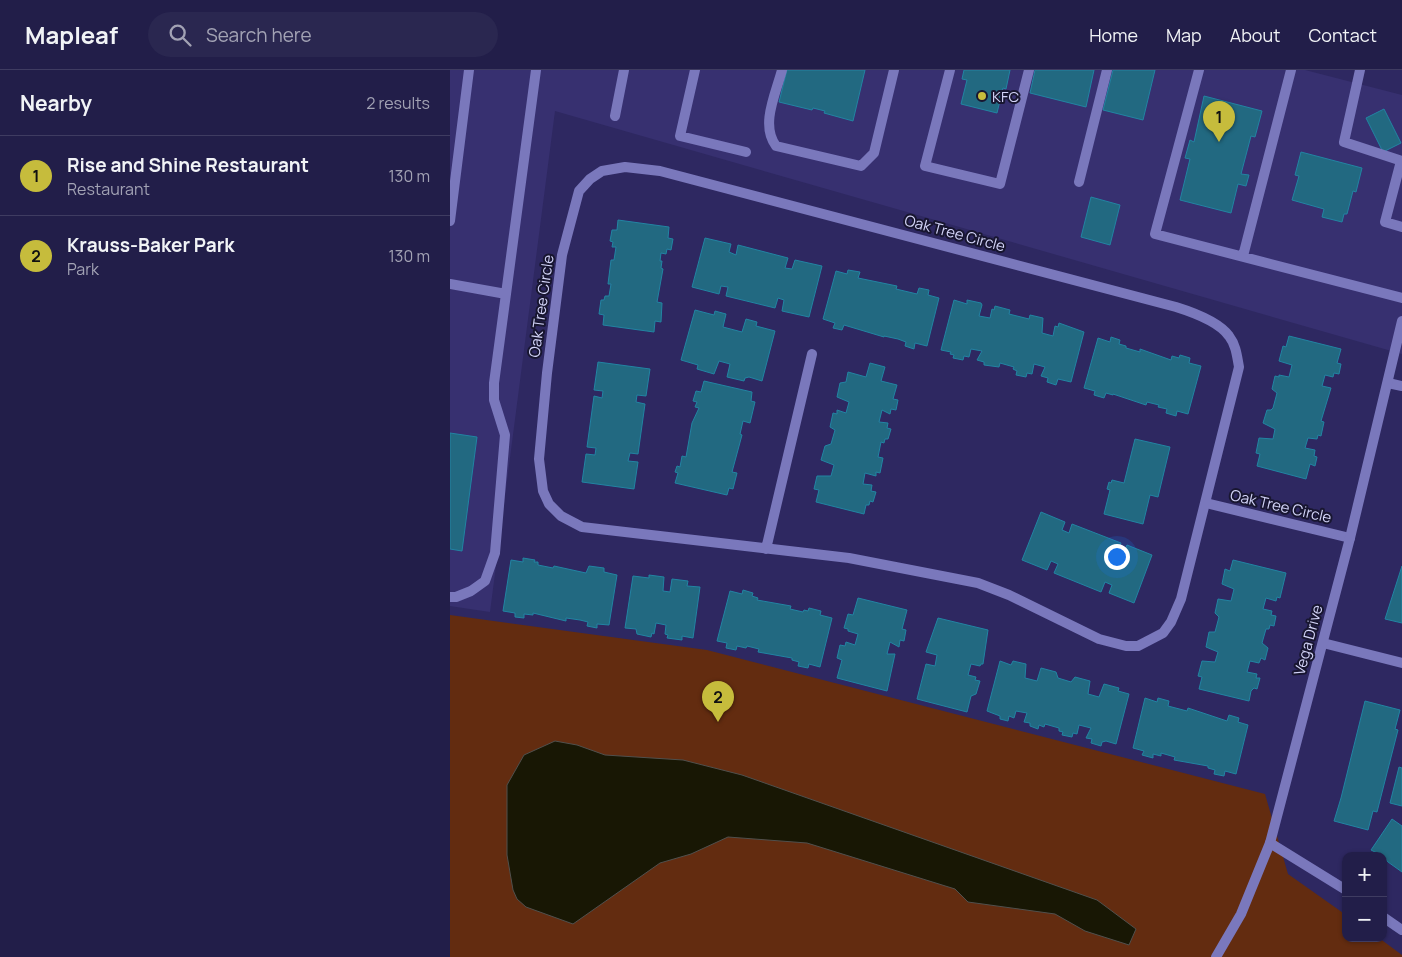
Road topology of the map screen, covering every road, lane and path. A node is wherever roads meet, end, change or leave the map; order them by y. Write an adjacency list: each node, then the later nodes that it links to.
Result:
1 (469, 70): 17 (street)
2 (536, 70): 21 (street)
3 (624, 70): 13 (street)
4 (695, 70): 14 (street)
5 (782, 70): 6 (street)
6 (894, 70)
7 (950, 70): 8 (street)
8 (1029, 70)
9 (1107, 70): 16 (street)
10 (1199, 70): 19 (street)
11 (1291, 70): 19 (street)
12 (1360, 70): 15 (street)
13 (615, 116)
14 (746, 152)
15 (1401, 161): 18 (street)
16 (1078, 182)
17 (450, 221)
18 (1402, 227)
19 (1243, 256): 22 (street)
20 (450, 284): 21 (street)
21 (506, 294): 31 (street)
22 (1402, 298)
23 (1402, 321): 24 (street, Vega Drive)
24 (1400, 336): 26 (street, Vega Drive)
25 (812, 354): 30 (street)
26 (1388, 383): 27 (street); 29 (street, Vega Drive)
27 (1402, 386)
28 (1206, 504): 29 (street, Oak Tree Circle); 30 (street, Oak Tree Circle); 30 (street, Oak Tree Circle)
29 (1350, 538): 32 (street, Vega Drive)
30 (766, 549)
31 (450, 597)
32 (1323, 643): 33 (street); 34 (street, Vega Drive)
33 (1402, 663)
34 (1270, 843): 35 (street); 38 (street, Vega Drive)
35 (1342, 888)
36 (1387, 920): 37 (street)
37 (1402, 930)
38 (1216, 957)

